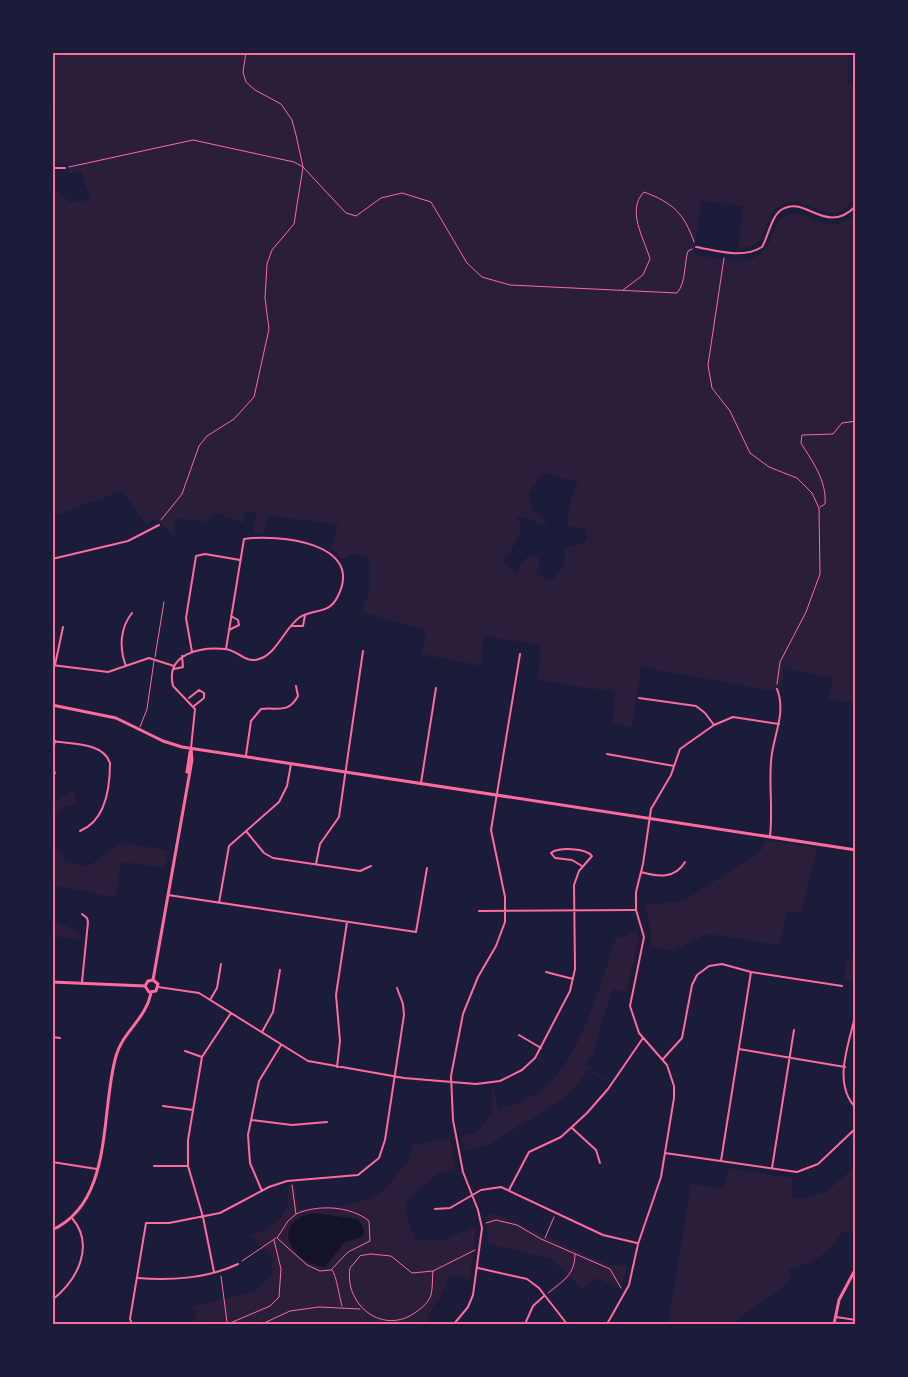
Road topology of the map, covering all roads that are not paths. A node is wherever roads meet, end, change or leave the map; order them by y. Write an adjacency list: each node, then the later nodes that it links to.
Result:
1 (52, 168): 2 (street)
2 (65, 168)
3 (855, 206): 4 (street)
4 (696, 247)
5 (159, 525): 6 (street)
6 (52, 560)
7 (240, 560): 10 (street); 11 (street); 17 (street)
8 (164, 602): 20 (lane)
9 (132, 613): 22 (street)
10 (305, 615): 12 (street); 12 (street)
11 (231, 616): 14 (street); 14 (street)
12 (291, 626): 15 (street)
13 (63, 627): 21 (street)
14 (229, 630): 15 (street)
15 (226, 649): 17 (street)
16 (363, 651): 42 (street)
17 (192, 652): 19 (street)
18 (520, 654): 45 (street)
19 (182, 656): 23 (street); 23 (street)
20 (154, 659): 22 (street); 23 (street); 33 (lane)
21 (54, 665): 22 (street)
22 (126, 666)
23 (173, 668): 28 (street)
24 (296, 686): 38 (street)
25 (436, 688): 44 (street)
26 (777, 689): 31 (street)
27 (639, 698): 32 (street)
28 (189, 699): 30 (street); 30 (street)
29 (52, 705): 33 (main road)
30 (194, 706): 35 (street)
31 (779, 724): 32 (street); 49 (street)
32 (714, 725): 40 (street)
33 (140, 729): 35 (main road)
34 (54, 741): 37 (street); 47 (street)
35 (191, 748): 38 (main road); 57 (main road)
36 (607, 754): 40 (street)
37 (52, 755)
38 (246, 755): 39 (main road)
39 (291, 763): 42 (main road); 48 (street)
40 (674, 766): 46 (street)
41 (52, 767): 43 (street)
42 (346, 772): 44 (main road); 52 (street)
43 (55, 773)
44 (421, 784): 45 (main road)
45 (497, 796): 46 (main road); 62 (street)
46 (649, 818): 49 (main road); 56 (street)
47 (80, 831)
48 (245, 831): 52 (street); 58 (street)
49 (770, 836): 50 (main road)
50 (855, 850)
51 (685, 862): 56 (street)
52 (316, 864): 53 (street)
53 (371, 866)
54 (582, 866): 54 (street); 59 (street)
55 (427, 868): 64 (street)
56 (641, 872): 60 (street)
57 (167, 895): 58 (street); 70 (main road)
58 (219, 903): 64 (street)
59 (573, 910): 60 (street); 62 (street); 69 (street)
60 (636, 910): 86 (street)
61 (479, 911): 62 (street)
62 (506, 911): 97 (street)
63 (82, 914): 72 (street)
64 (347, 922): 95 (street)
65 (221, 964): 78 (street)
66 (280, 970): 82 (street)
67 (546, 972): 69 (street)
68 (751, 972): 74 (street); 89 (street); 93 (street)
69 (573, 979): 88 (street)
70 (153, 980): 73 (main road); 75 (main road)
71 (52, 982): 72 (main road)
72 (82, 983): 73 (main road)
73 (145, 986): 77 (main road)
74 (842, 986)
75 (158, 987): 77 (main road); 78 (street)
76 (397, 988): 96 (street)
77 (151, 993): 112 (main road)
78 (210, 1000): 79 (street)
79 (231, 1013): 82 (street); 91 (street)
80 (855, 1016): 94 (street)
81 (794, 1029): 92 (street)
82 (262, 1032): 87 (street)
83 (519, 1035): 88 (street)
84 (52, 1037): 85 (street)
85 (60, 1038)
86 (643, 1038): 93 (street); 103 (street)
87 (282, 1046): 95 (street); 101 (street)
88 (541, 1047): 97 (street)
89 (740, 1050): 92 (street); 106 (street)
90 (185, 1051): 91 (street)
91 (202, 1057): 100 (street)
92 (790, 1057): 94 (street); 111 (street)
93 (663, 1059): 105 (street)
94 (845, 1066): 99 (street)
95 (337, 1067): 96 (street)
96 (393, 1076): 97 (street); 114 (street)
97 (450, 1082): 115 (street)
98 (163, 1106): 100 (street)
99 (855, 1108)
100 (193, 1110): 110 (street)
101 (251, 1120): 102 (street); 114 (street)
102 (327, 1122)
103 (572, 1128): 108 (street); 113 (street)
104 (855, 1128): 111 (street)
105 (665, 1153): 106 (street); 120 (street)
106 (722, 1161): 111 (street)
107 (52, 1162): 112 (street)
108 (600, 1162)
109 (154, 1166): 110 (street)
110 (188, 1166): 118 (street)
111 (772, 1168)
112 (97, 1169): 117 (main road)
113 (509, 1190): 115 (street); 120 (street)
114 (262, 1191): 118 (street)
115 (473, 1196): 116 (street); 122 (street)
116 (435, 1209)
117 (72, 1218): 119 (main road); 127 (street)
118 (203, 1218): 124 (street); 125 (street)
119 (52, 1230)
120 (639, 1244): 134 (street)
121 (238, 1264): 124 (street)
122 (478, 1268): 126 (street); 131 (street)
123 (855, 1268): 128 (main road)
124 (214, 1272): 125 (street)
125 (137, 1278): 130 (street)
126 (544, 1296): 132 (street); 133 (street)
127 (52, 1300)
128 (836, 1317): 129 (street); 135 (main road)
129 (855, 1320)
130 (132, 1324)
131 (454, 1324)
132 (525, 1324)
133 (567, 1324)
134 (607, 1324)
135 (834, 1324)

